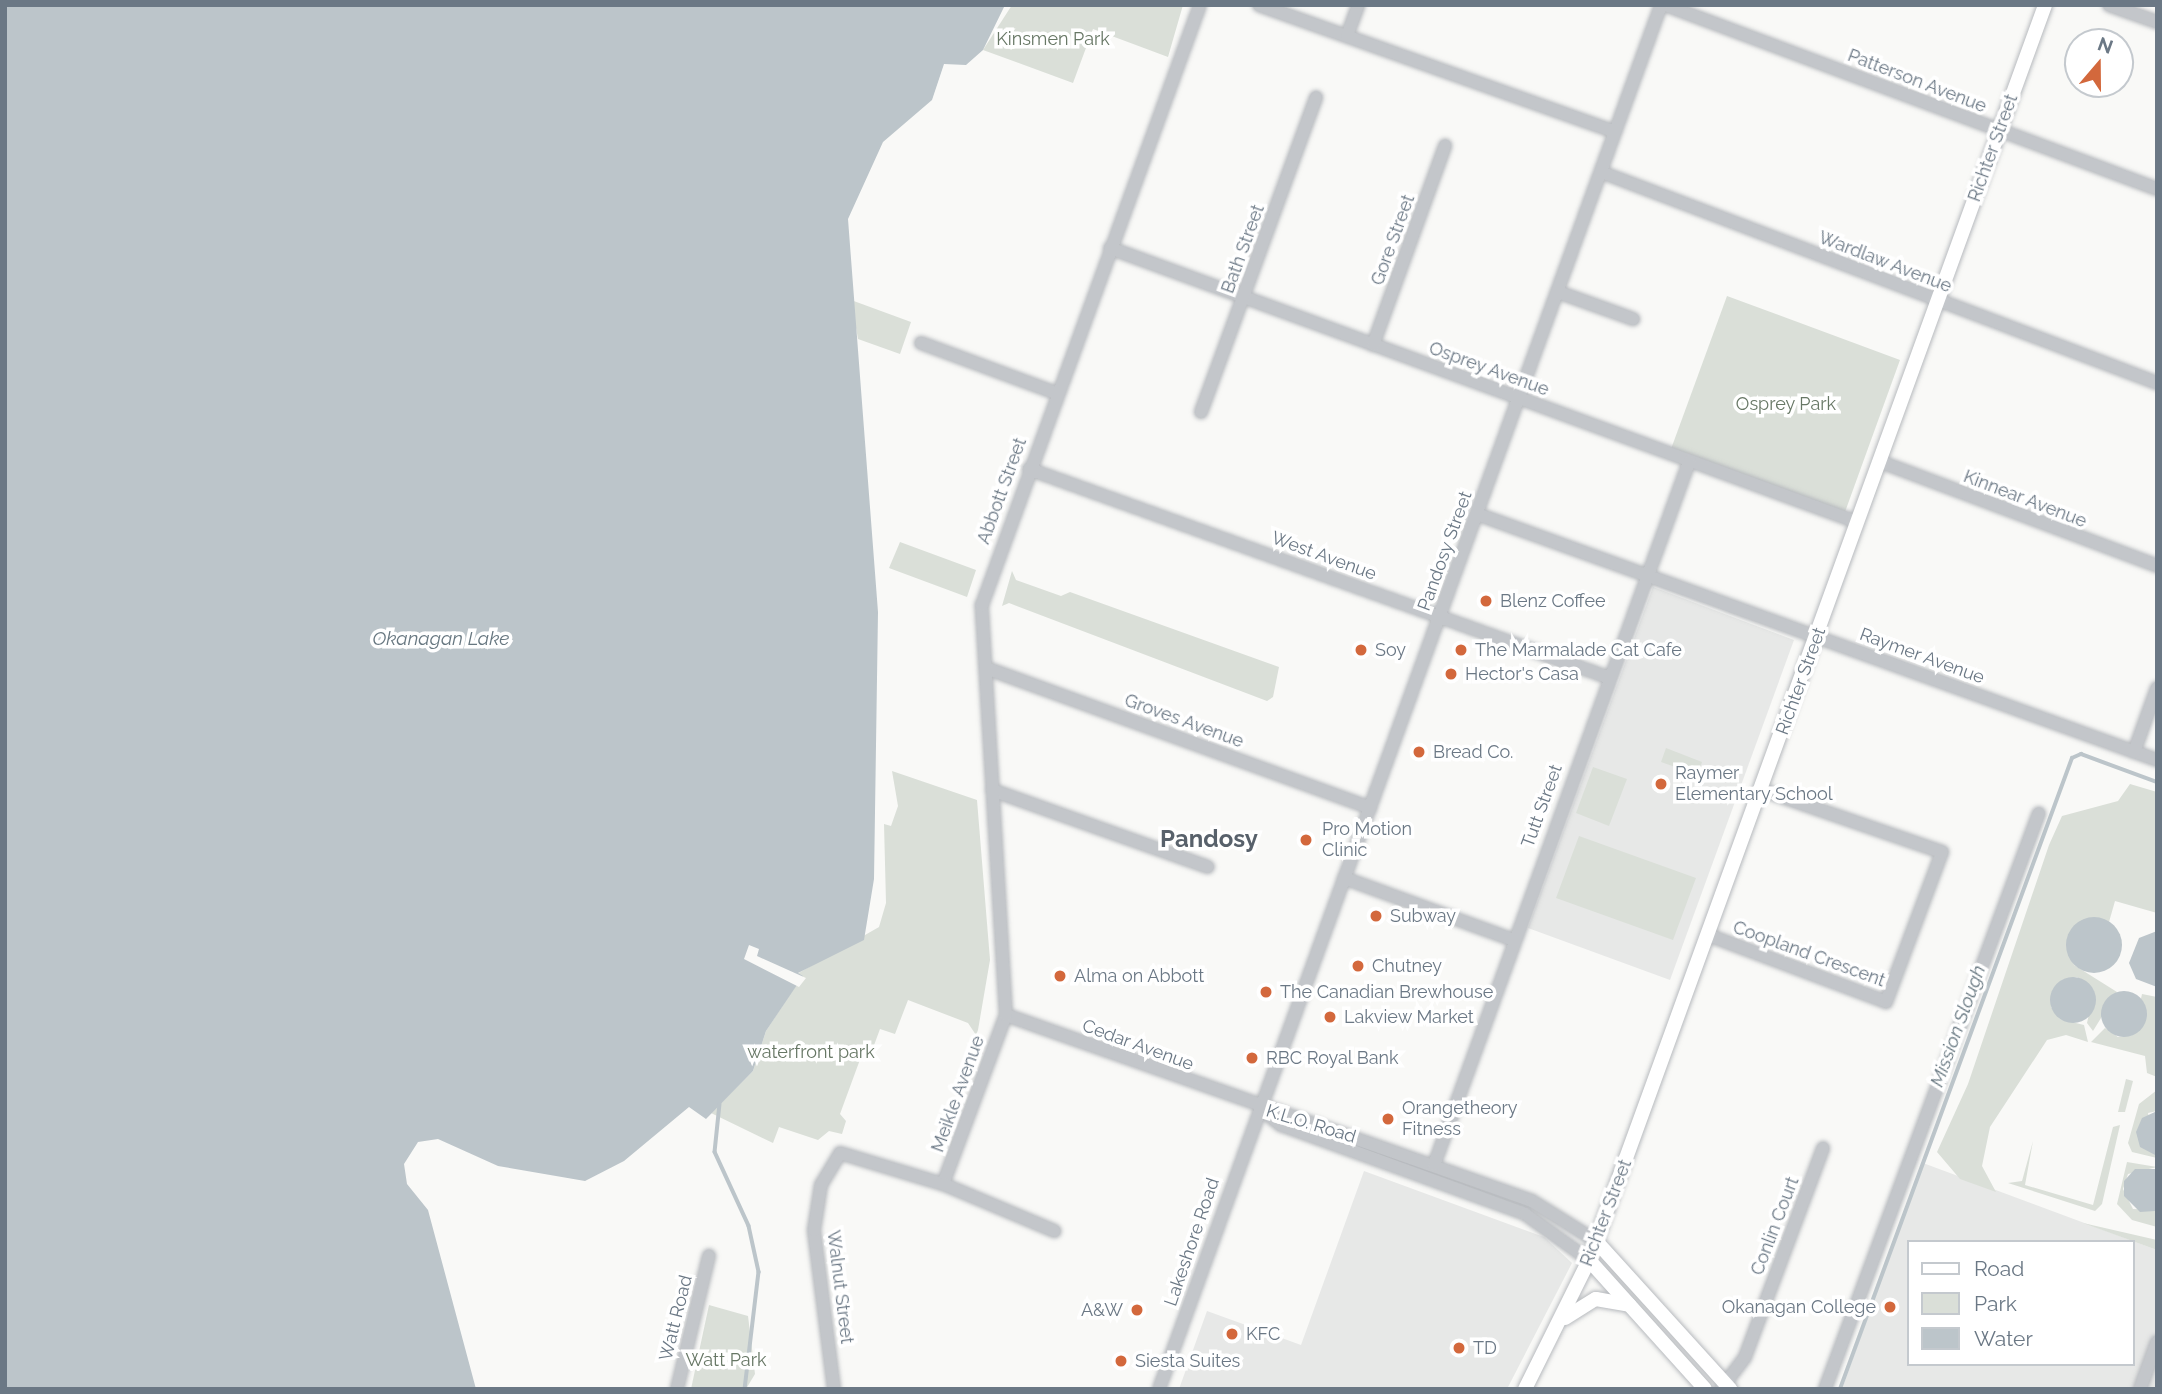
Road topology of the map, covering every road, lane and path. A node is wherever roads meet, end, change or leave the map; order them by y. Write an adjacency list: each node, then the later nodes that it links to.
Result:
1 (1200, 5): 15 (street, Abbott Street)
2 (1259, 5): 8 (street)
3 (1358, 5): 8 (street)
4 (1663, 5): 10 (street, Patterson Avenue); 11 (street, Pandosy Street)
5 (2045, 5): 10 (main road, Richter Street)
6 (2109, 5): 7 (street)
7 (2157, 22)
8 (1347, 36): 11 (street)
9 (1316, 96): 17 (street, Bath Street)
10 (1999, 131): 14 (street, Patterson Avenue); 18 (main road, Richter Street)
11 (1615, 132): 13 (street, Pandosy Street)
12 (1445, 146): 21 (street, Gore Street)
13 (1601, 172): 16 (street, Pandosy Street); 18 (street, Wardlaw Avenue)
14 (2157, 189)
15 (1110, 248): 17 (street, Osprey Avenue); 23 (street, Abbott Street)
16 (1558, 292): 19 (street); 24 (street, Pandosy Street)
17 (1244, 297): 21 (street, Osprey Avenue); 25 (street, Bath Street)
18 (1938, 302): 22 (street, Wardlaw Avenue); 27 (main road, Richter Street)
19 (1633, 319)
20 (921, 343): 23 (street)
21 (1373, 345): 24 (street, Osprey Avenue)
22 (2157, 383)
23 (1056, 393): 28 (street, Abbott Street)
24 (1518, 399): 26 (street, Osprey Avenue); 29 (street, Pandosy Street)
25 (1201, 412)
26 (1689, 462): 30 (street, Osprey Avenue); 32 (street, Tutt Street)
27 (1881, 462): 30 (main road, Richter Street); 31 (street, Kinnear Avenue)
28 (1029, 468): 33 (street, West Avenue); 35 (street, Abbott Street)
29 (1477, 514): 32 (street, Raymer Avenue); 33 (street, Pandosy Street)
30 (1857, 522): 34 (main road, Richter Street)
31 (2157, 566)
32 (1645, 575): 34 (street, Raymer Avenue); 36 (street, Tutt Street)
33 (1440, 617): 36 (street, West Avenue); 42 (street, Pandosy Street)
34 (1817, 636): 38 (street, Raymer Avenue); 41 (main road, Richter Street)
35 (986, 667): 40 (street, Abbott Street); 42 (street, Groves Avenue)
36 (1607, 677): 47 (street, Tutt Street)
37 (2157, 688): 38 (street)
38 (2134, 752): 39 (street, Raymer Avenue)
39 (2157, 760)
40 (992, 790): 44 (street); 48 (street, Abbott Street)
41 (1762, 790): 46 (main road, Richter Street); 46 (street, Coopland Crescent)
42 (1370, 808): 45 (street, Pandosy Street)
43 (2039, 813): 66 (street)
44 (1208, 867)
45 (1344, 878): 47 (street); 49 (street, Pandosy Street)
46 (1708, 935): 54 (main road, Richter Street)
47 (1513, 940): 51 (street, Tutt Street)
48 (1006, 1015): 49 (street, Cedar Avenue); 52 (street, Meikle Avenue)
49 (1258, 1107): 51 (street, K.L.O. Road); 56 (street, K.L.O. Road); 63 (street, Lakeshore Road)
50 (1823, 1148): 60 (street, Conlin Court)
51 (1434, 1165): 54 (street, K.L.O. Road)
52 (943, 1184): 53 (street); 62 (street, Walnut Street)
53 (1054, 1231)
54 (1596, 1241): 56 (main road, Richter Street); 60 (main road, K.L.O. Road)
55 (709, 1256): 61 (street, Watt Road)
56 (1589, 1260): 57 (main road, K.L.O. Road); 58 (main road, Richter Street)
57 (1636, 1310): 58 (main road); 65 (main road, K.L.O. Road)
58 (1562, 1321): 64 (main road, Richter Street)
59 (2157, 1342): 67 (street)
60 (1726, 1387)
61 (677, 1389)
62 (834, 1389)
63 (1159, 1389)
64 (1525, 1389)
65 (1705, 1389)
66 (1825, 1389)
67 (2140, 1389)

